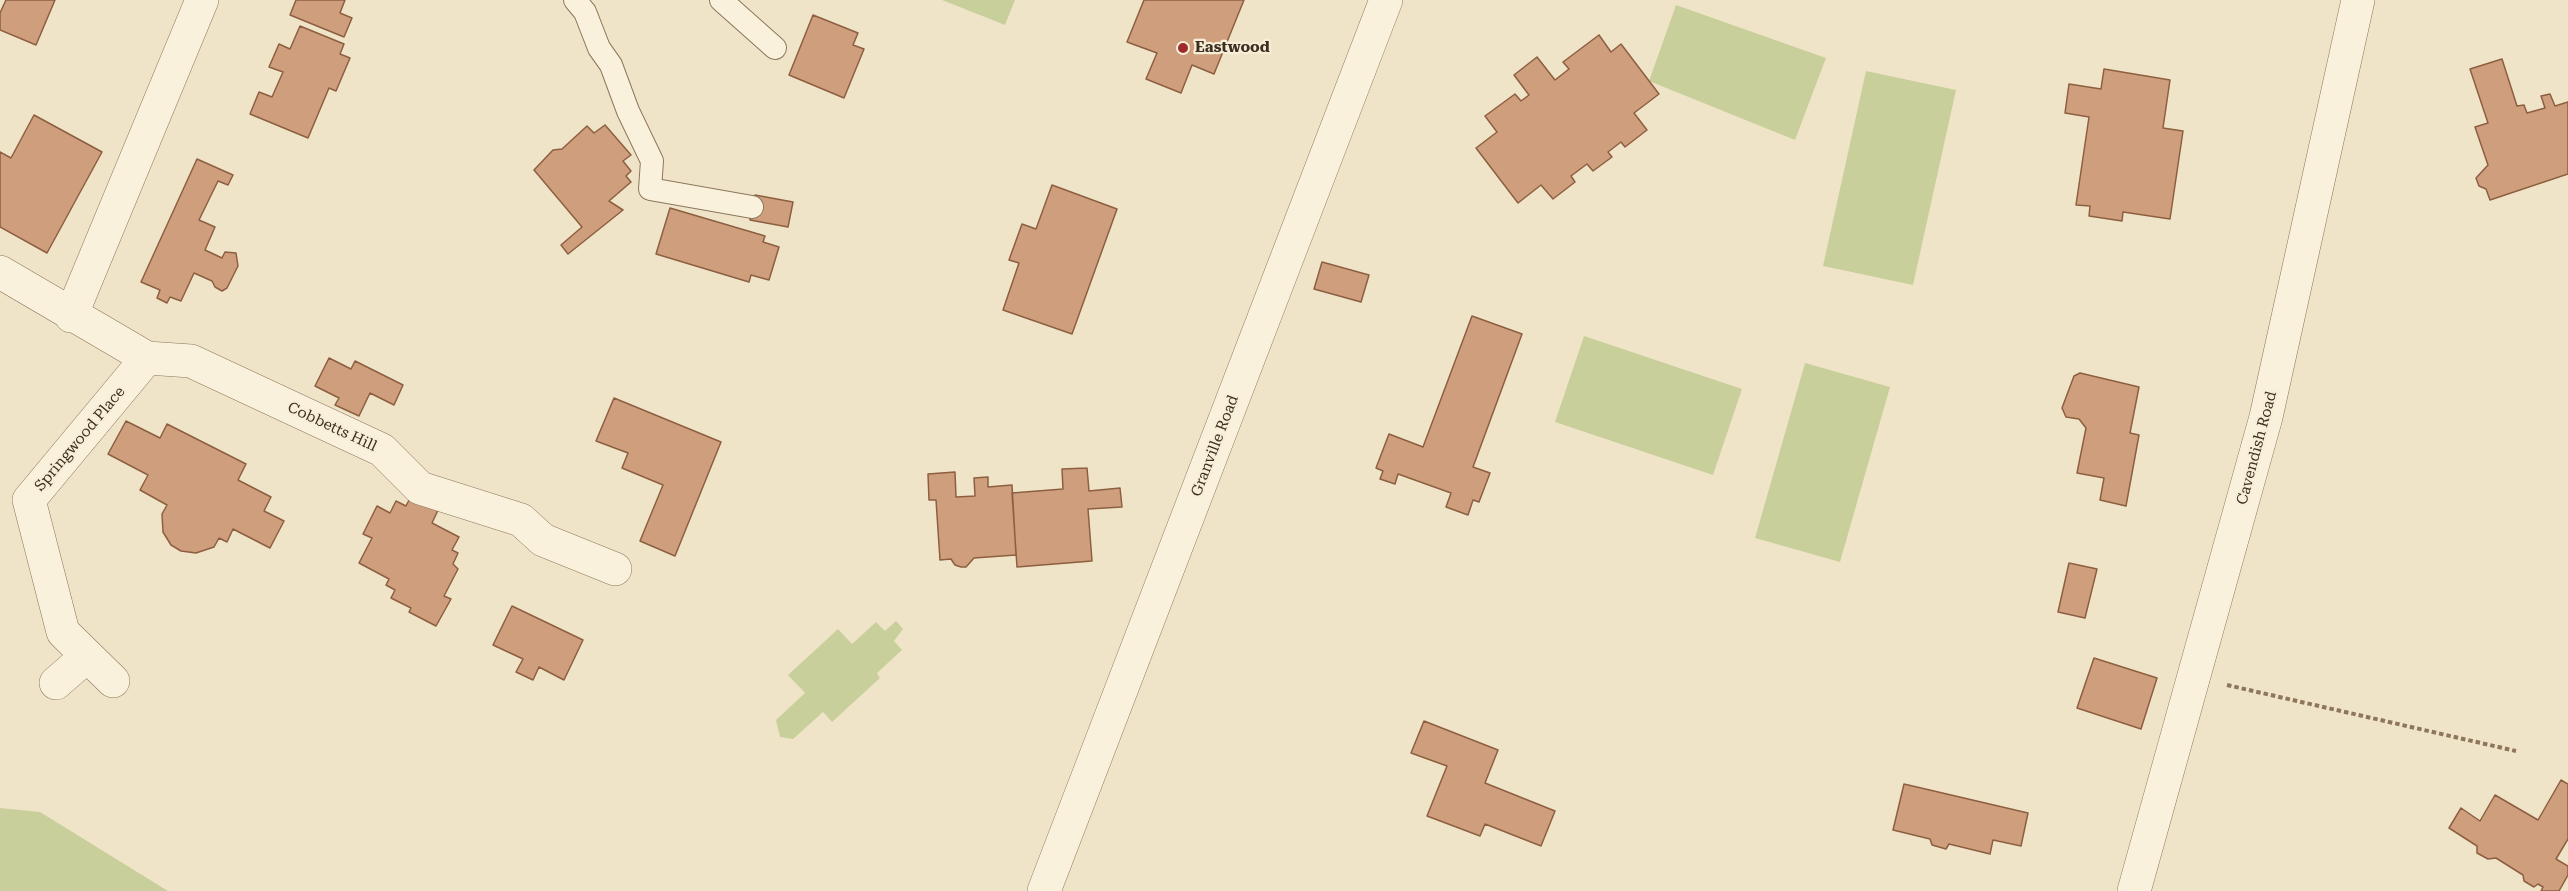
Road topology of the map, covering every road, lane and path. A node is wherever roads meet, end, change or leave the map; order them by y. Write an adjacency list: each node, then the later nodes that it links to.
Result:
1 (202, 0): 9 (street)
2 (575, 0): 7 (lane)
3 (721, 0): 6 (lane)
4 (1386, 0): 17 (street, Granville Road)
5 (2358, 0): 13 (street, Cavendish Road)
6 (775, 48)
7 (752, 207)
8 (0, 272): 9 (street, Cobbetts Hill)
9 (71, 316): 10 (street, Cobbetts Hill)
10 (147, 358): 11 (street, Cobbetts Hill); 12 (street, Springwood Place)
11 (615, 569)
12 (87, 656): 14 (street, Springwood Place); 15 (street)
13 (2194, 678): 16 (path); 18 (street, Cavendish Road)
14 (113, 681)
15 (56, 683)
16 (2516, 751)
17 (1044, 891)
18 (2134, 891)

